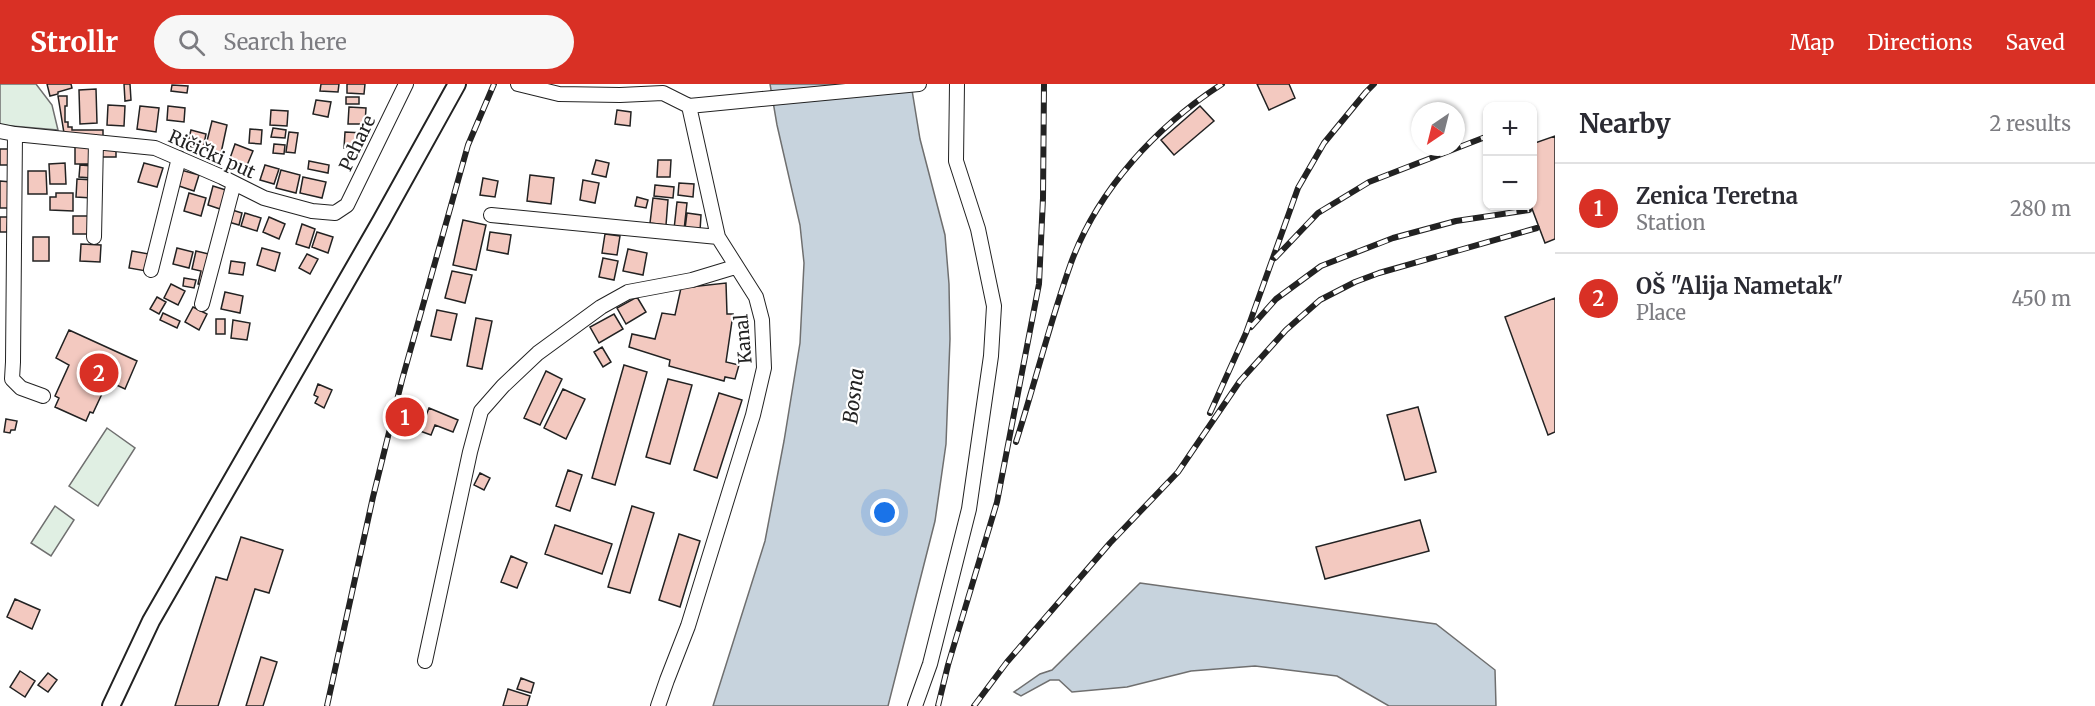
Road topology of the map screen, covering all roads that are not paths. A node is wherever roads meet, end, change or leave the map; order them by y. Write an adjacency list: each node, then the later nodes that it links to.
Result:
1 (406, 84): 12 (street, Pehare)
2 (457, 84): 21 (main road)
3 (518, 84): 6 (street)
4 (919, 84): 6 (street)
5 (957, 84): 23 (street)
6 (689, 106): 15 (street, Kanal)
7 (0, 131): 8 (street, Ričički put)
8 (15, 134): 9 (street, Ričički put); 19 (street)
9 (96, 142): 10 (street, Ričički put); 14 (street)
10 (179, 158): 11 (street, Ričički put); 17 (street)
11 (234, 183): 12 (street, Ričički put); 18 (street)
12 (335, 213)
13 (491, 215): 15 (street)
14 (94, 237)
15 (718, 237): 16 (street, Kanal)
16 (735, 267): 20 (street); 22 (street, Kanal)
17 (151, 270)
18 (202, 304)
19 (43, 396)
20 (426, 660)
21 (111, 706)
22 (658, 706)
23 (915, 706)

